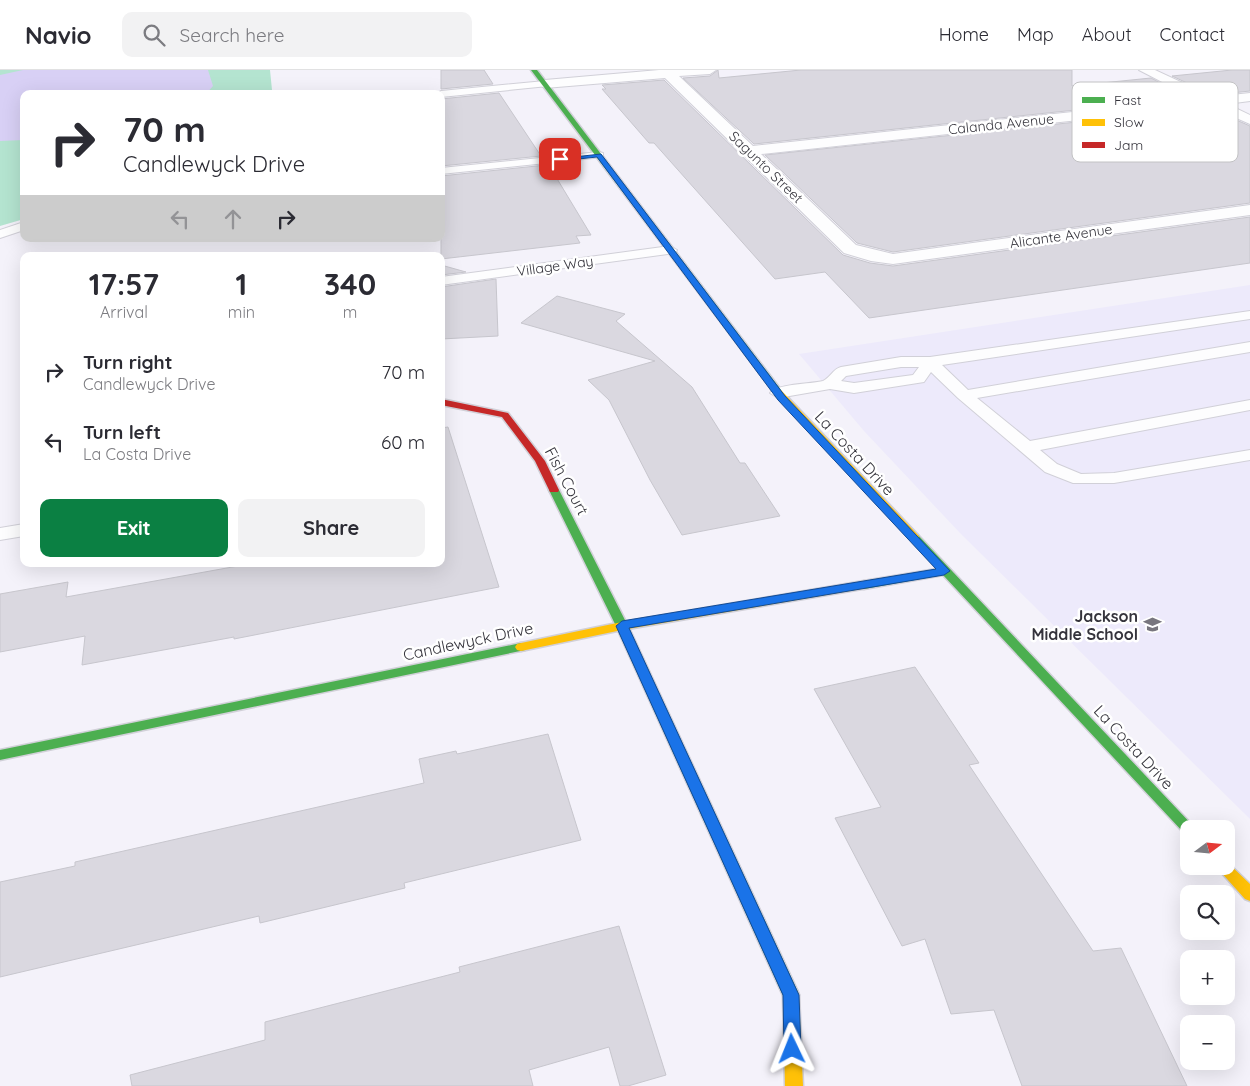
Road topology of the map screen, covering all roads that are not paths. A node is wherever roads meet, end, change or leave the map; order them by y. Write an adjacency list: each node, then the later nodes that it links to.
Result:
1 (534, 70): 6 (street, La Costa Drive)
2 (710, 70): 4 (street)
3 (1145, 70): 5 (street)
4 (667, 72): 6 (street); 11 (street, Sagunto Street)
5 (1171, 82)
6 (545, 84): 7 (lane); 12 (street, La Costa Drive)
7 (445, 94)
8 (1238, 114): 10 (street)
9 (1072, 116): 11 (street, Calanda Avenue)
10 (1250, 120)
11 (751, 151): 18 (street, Sagunto Street)
12 (599, 155): 13 (lane); 17 (street, La Costa Drive)
13 (445, 171)
14 (1250, 210): 18 (street, Alicante Avenue)
15 (20, 227): 16 (lane)
16 (0, 234)
17 (670, 250): 19 (lane, Village Way); 23 (street, La Costa Drive)
18 (871, 256)
19 (445, 280)
20 (1250, 315): 22 (lane)
21 (1250, 347): 24 (lane)
22 (930, 362): 23 (lane); 24 (lane)
23 (778, 393): 31 (street, La Costa Drive)
24 (964, 394): 27 (lane)
25 (445, 403): 32 (street, Fish Court)
26 (1250, 405): 27 (lane)
27 (1027, 447): 28 (lane)
28 (1250, 455)
29 (20, 531): 30 (lane)
30 (0, 534)
31 (944, 571): 32 (street, Candlewyck Drive); 34 (street, La Costa Drive)
32 (622, 626): 33 (street, Candlewyck Drive); 37 (street, Fish Court)
33 (0, 755)
34 (1180, 820)
35 (1232, 875): 36 (street)
36 (1250, 894)
37 (794, 1086)

